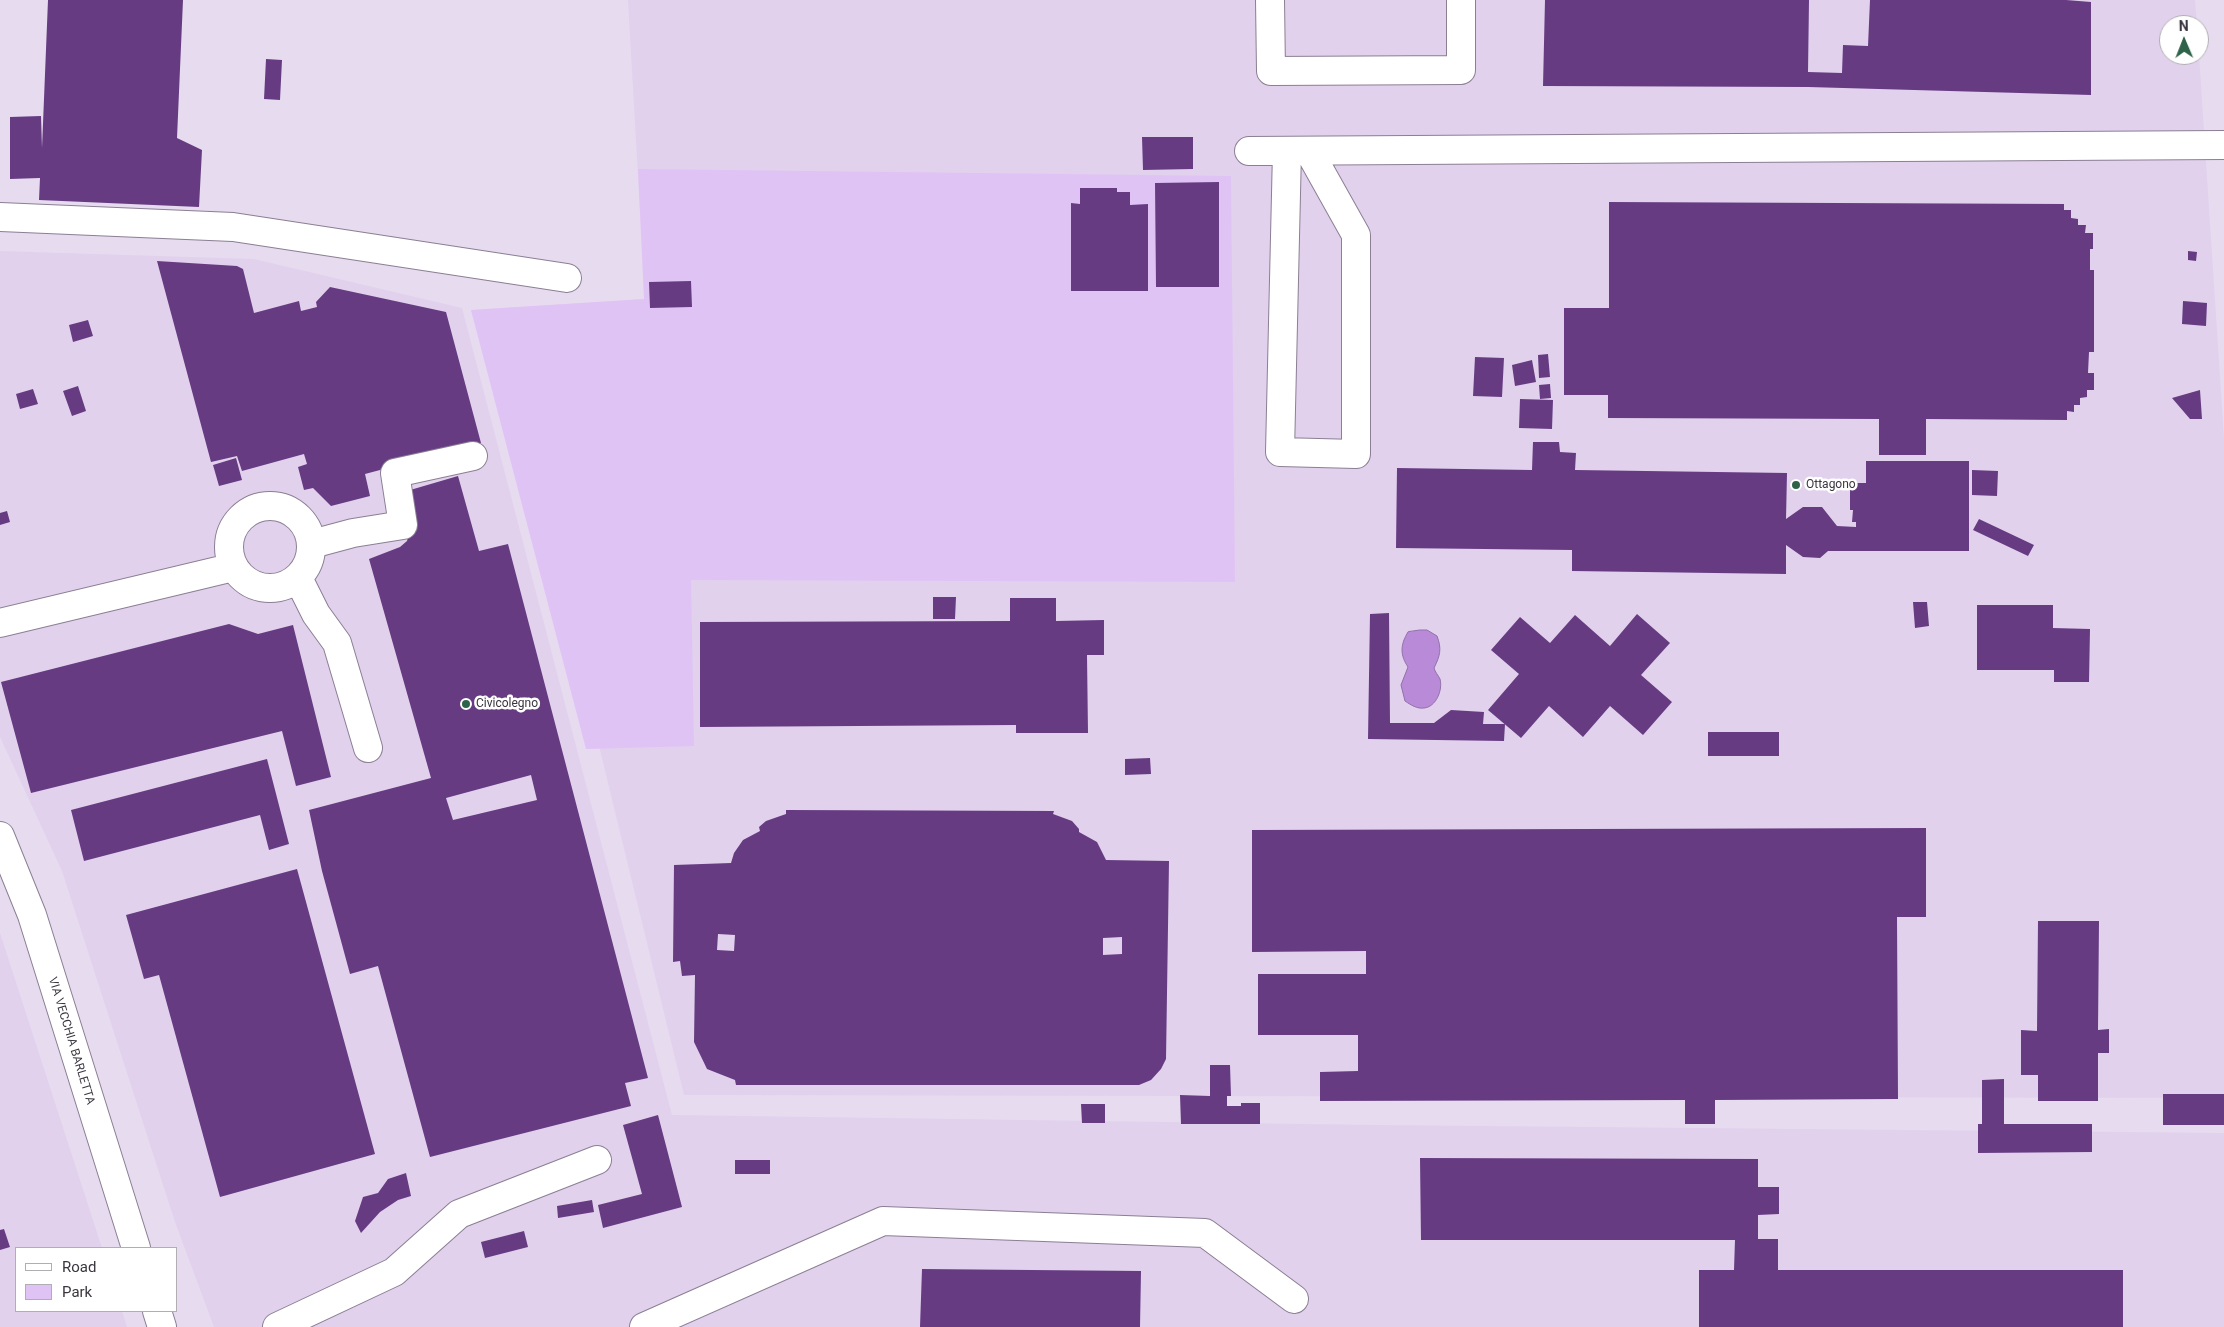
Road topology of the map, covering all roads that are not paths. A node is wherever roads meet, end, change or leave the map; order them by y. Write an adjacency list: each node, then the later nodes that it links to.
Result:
1 (1270, 0): 2 (street)
2 (1462, 0)
3 (2224, 145): 5 (street)
4 (1249, 151): 5 (street)
5 (1298, 151): 5 (street)
6 (0, 218): 7 (street)
7 (567, 278)
8 (473, 456): 9 (street)
9 (312, 544): 10 (street); 11 (street)
10 (234, 567): 11 (street); 12 (street)
11 (298, 578): 13 (street)
12 (0, 623)
13 (368, 748)
14 (0, 836): 16 (street, VIA VECCHIA BARLETTA)
15 (597, 1160): 20 (street)
16 (136, 1247)
17 (1294, 1299): 21 (street)
18 (157, 1312): 19 (street)
19 (162, 1327)
20 (277, 1327)
21 (644, 1327)

